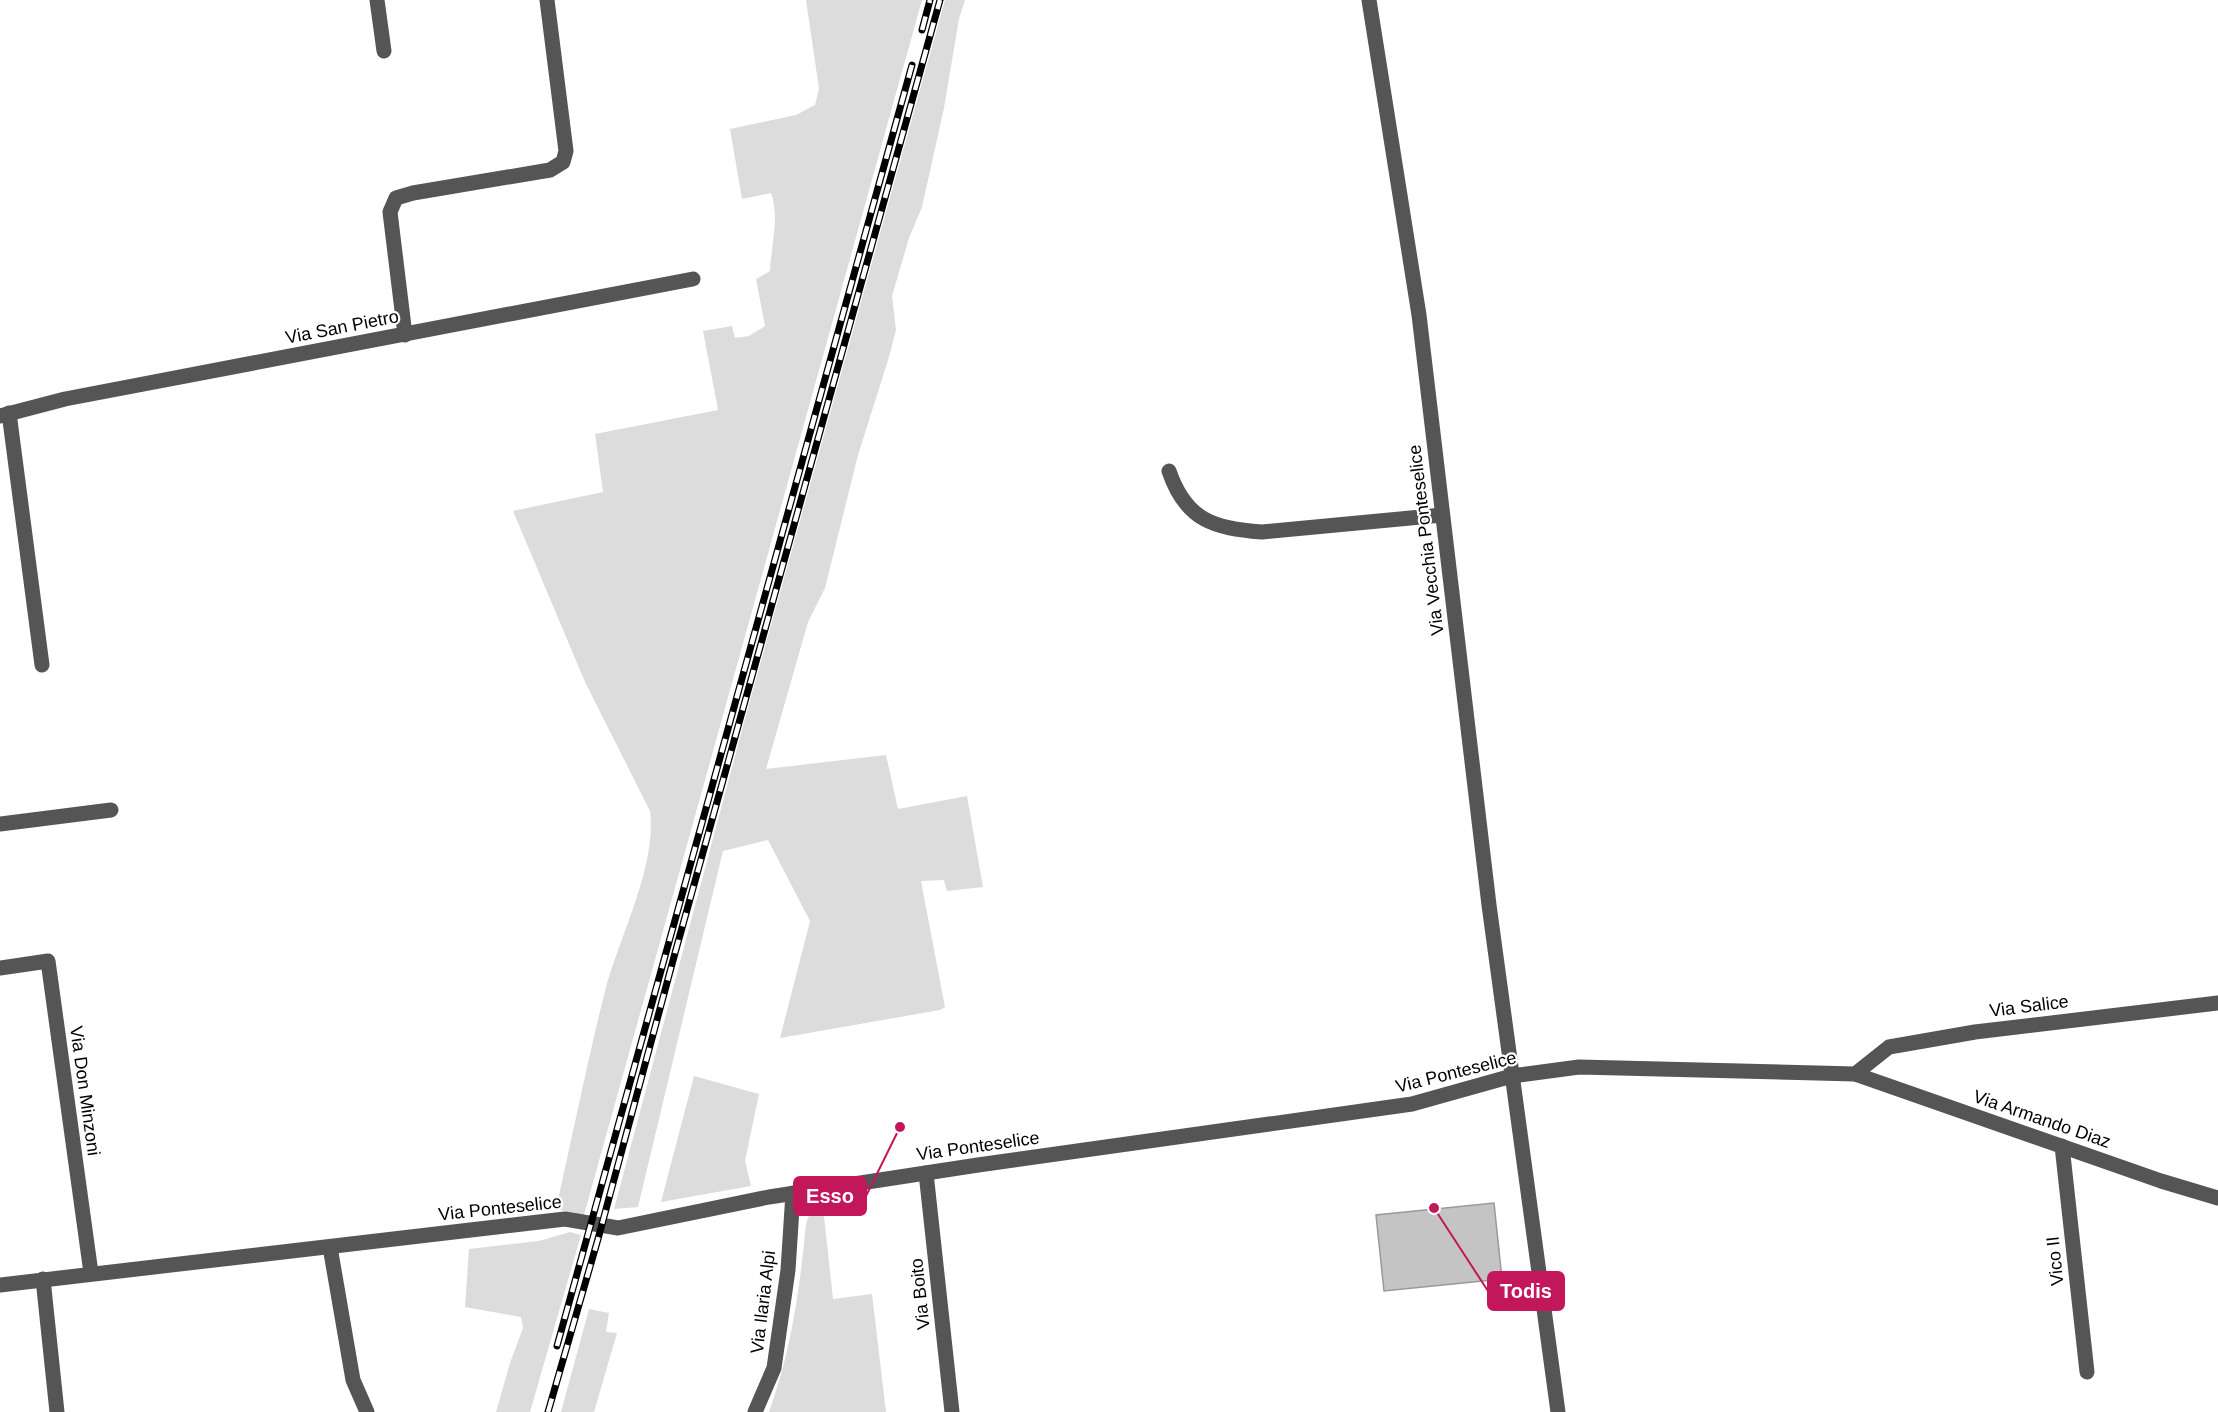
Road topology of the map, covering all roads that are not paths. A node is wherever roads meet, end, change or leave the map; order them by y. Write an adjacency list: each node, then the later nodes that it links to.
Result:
1 (377, 0): 4 (street)
2 (547, 0): 6 (street)
3 (1369, 0): 9 (street, Via Vecchia Ponteselice)
4 (384, 51)
5 (693, 279): 6 (street, Via San Pietro)
6 (405, 335): 7 (street, Via San Pietro)
7 (4, 414): 10 (street)
8 (1169, 471): 9 (street)
9 (1442, 515): 16 (street, Via Vecchia Ponteselice)
10 (42, 665)
11 (111, 810): 12 (street)
12 (0, 824)
13 (0, 968): 22 (street, Via Don Minzoni)
14 (2218, 1003): 15 (street, Via Salice)
15 (1855, 1074): 16 (street, Via Ponteselice); 17 (street, Via Armando Diaz)
16 (1512, 1076): 18 (street, Via Ponteselice); 30 (street, Via Vecchia Ponteselice)
17 (2062, 1146): 20 (street, Via Armando Diaz); 25 (street, Vico II)
18 (926, 1173): 19 (street, Via Ponteselice); 29 (street, Via Boito)
19 (793, 1193): 21 (street, Via Ponteselice); 28 (street, Via Ilaria Alpi)
20 (2218, 1198)
21 (330, 1246): 22 (street, Via Ponteselice); 27 (street)
22 (91, 1273): 23 (street, Via Ponteselice)
23 (43, 1279): 24 (street, Via Ponteselice); 26 (street)
24 (0, 1285)
25 (2087, 1372)
26 (57, 1412)
27 (367, 1412)
28 (755, 1412)
29 (952, 1412)
30 (1558, 1412)

